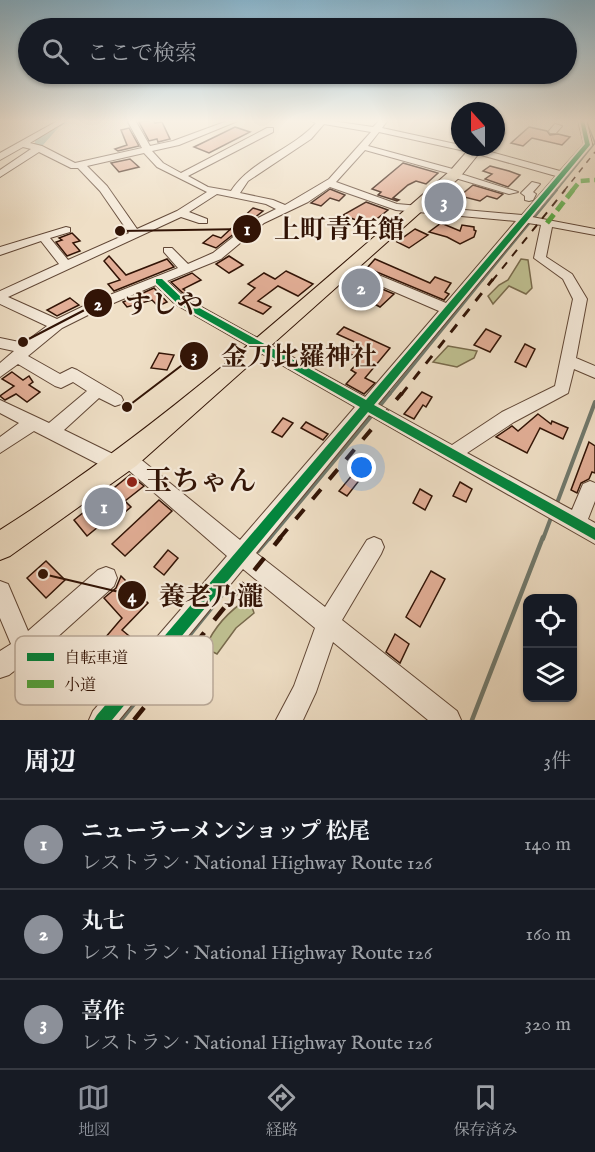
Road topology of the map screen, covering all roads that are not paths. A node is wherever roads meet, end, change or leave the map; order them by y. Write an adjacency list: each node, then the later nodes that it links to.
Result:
1 (581, 153): 19 (street)
2 (31, 154): 17 (street)
3 (50, 154): 15 (street)
4 (126, 154): 15 (street)
5 (150, 154): 16 (street)
6 (219, 154): 13 (street)
7 (221, 154): 13 (street)
8 (283, 154): 26 (street)
9 (357, 154): 22 (street)
10 (387, 154): 18 (street)
11 (473, 156): 18 (highway)
12 (500, 156): 19 (street)
13 (214, 157): 20 (street)
14 (192, 161): 16 (street)
15 (80, 165): 35 (street)
16 (169, 170): 20 (street)
17 (0, 174)
18 (462, 174): 21 (street); 25 (street); 29 (highway)
19 (562, 175): 31 (street)
20 (180, 177): 24 (street)
21 (488, 177)
22 (329, 183): 28 (street); 29 (street)
23 (534, 184): 27 (street)
24 (214, 192): 26 (street); 30 (street)
25 (513, 192)
26 (234, 195): 28 (street)
27 (529, 198)
28 (285, 209): 43 (street)
29 (414, 210): 31 (street); 42 (highway)
30 (181, 213): 32 (street); 35 (street)
31 (529, 218): 34 (street); 46 (street); 51 (street)
32 (202, 221)
33 (66, 230): 36 (street)
34 (595, 232)
35 (135, 234): 39 (street)
36 (43, 237): 38 (street); 41 (street)
37 (168, 250): 43 (street)
38 (0, 251)
39 (93, 252): 40 (street); 41 (street)
40 (102, 264)
41 (66, 265): 45 (street)
42 (348, 267): 46 (street); 49 (highway)
43 (186, 269): 44 (street)
44 (159, 280): 47 (street); 49 (street)
45 (0, 298): 47 (street)
46 (450, 310): 57 (street)
47 (57, 325): 50 (street)
48 (0, 343): 50 (street)
49 (259, 346): 57 (street); 62 (highway)
50 (22, 353): 52 (street); 54 (street)
51 (568, 361): 53 (street); 61 (street)
52 (0, 371)
53 (595, 372)
54 (98, 390): 55 (street); 59 (street)
55 (115, 400)
56 (0, 406): 58 (street)
57 (369, 406): 61 (street); 68 (street)
58 (33, 423): 59 (street); 60 (street)
59 (51, 431): 62 (street)
60 (0, 446)
61 (453, 453): 64 (street)
62 (123, 461): 66 (highway); 68 (street)
63 (590, 490): 64 (street)
64 (576, 524): 65 (street)
65 (595, 534)
66 (0, 546)
67 (375, 547): 71 (street)
68 (246, 558): 71 (street); 74 (street)
69 (105, 578): 73 (street)
70 (0, 592): 72 (street)
71 (327, 622): 79 (street); 80 (street)
72 (19, 636)
73 (41, 636)
74 (177, 636)
75 (15, 655): 76 (street)
76 (0, 666)
77 (115, 705): 78 (street)
78 (102, 720)
79 (289, 720)
80 (448, 720)

